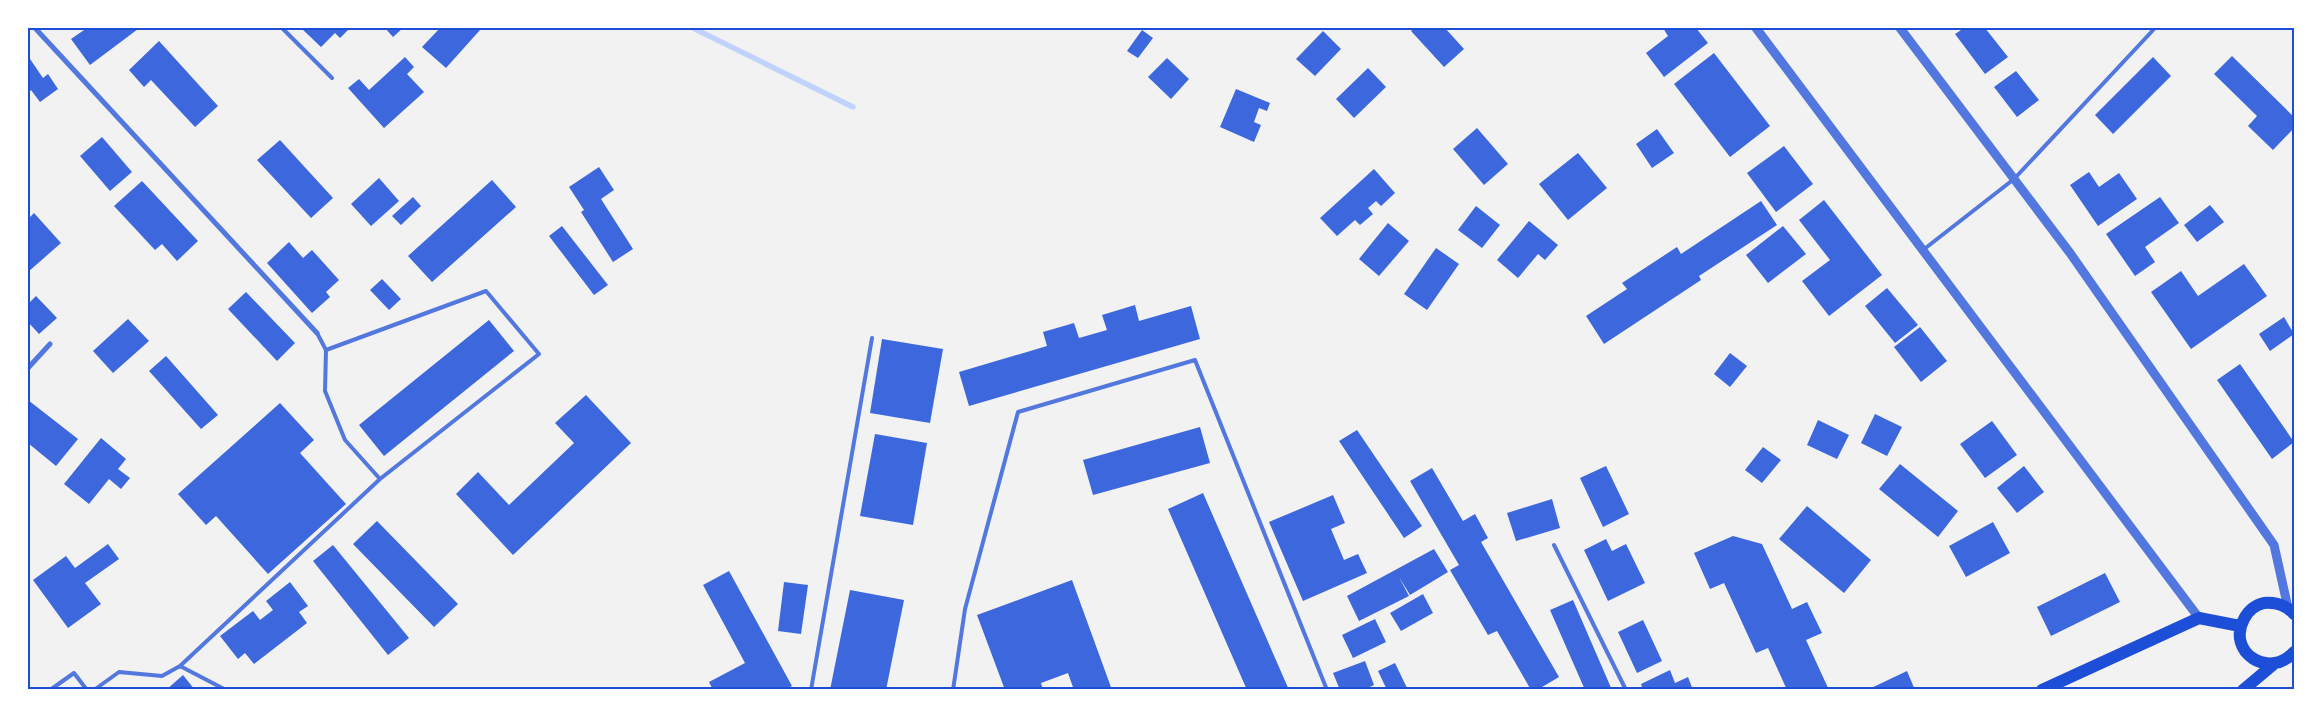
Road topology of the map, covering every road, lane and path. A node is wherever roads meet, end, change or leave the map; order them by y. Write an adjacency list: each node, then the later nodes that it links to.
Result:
1 (35, 28): 9 (street)
2 (282, 28): 6 (lane)
3 (1756, 28): 8 (street)
4 (1900, 28): 7 (street)
5 (2155, 28): 7 (lane)
6 (332, 78)
7 (2014, 179): 8 (lane); 16 (street)
8 (1923, 250): 17 (street)
9 (317, 332): 12 (lane)
10 (872, 338): 26 (lane)
11 (50, 344): 13 (street)
12 (326, 350): 14 (lane); 14 (lane)
13 (28, 368)
14 (380, 479): 21 (lane)
15 (1554, 545): 29 (lane)
16 (2291, 611): 18 (main road)
17 (2199, 618): 18 (main road); 30 (main road)
18 (2240, 626): 20 (main road)
19 (2294, 652): 20 (main road)
20 (2274, 664): 31 (main road)
21 (179, 667): 24 (lane); 25 (lane)
22 (50, 690): 23 (lane)
23 (87, 690)
24 (94, 690)
25 (226, 690)
26 (811, 690)
27 (953, 690): 28 (lane)
28 (1327, 690)
29 (1626, 690)
30 (2042, 690)
31 (2242, 690)

